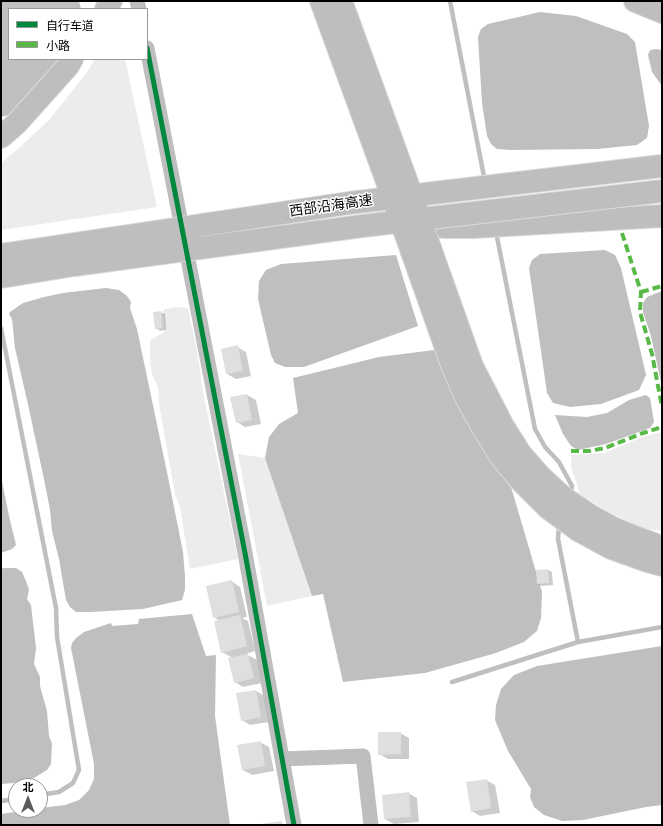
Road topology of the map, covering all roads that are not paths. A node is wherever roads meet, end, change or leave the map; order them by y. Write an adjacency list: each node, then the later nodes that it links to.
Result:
1 (321, 1): 15 (highway, bridge)
2 (341, 1): 14 (highway, bridge)
3 (635, 1): 4 (highway)
4 (662, 12)
5 (148, 53): 16 (street)
6 (71, 60): 7 (highway)
7 (1, 137)
8 (662, 166): 12 (highway, 西部沿海高速, bridge)
9 (662, 191): 11 (highway, 西部沿海高速, bridge)
10 (662, 216): 11 (highway)
11 (422, 219): 13 (highway, 西部沿海高速, bridge)
12 (1, 255)
13 (1, 277)
14 (662, 547)
15 (662, 565)
16 (282, 759): 17 (street); 18 (street)
17 (294, 825)
18 (371, 825)

